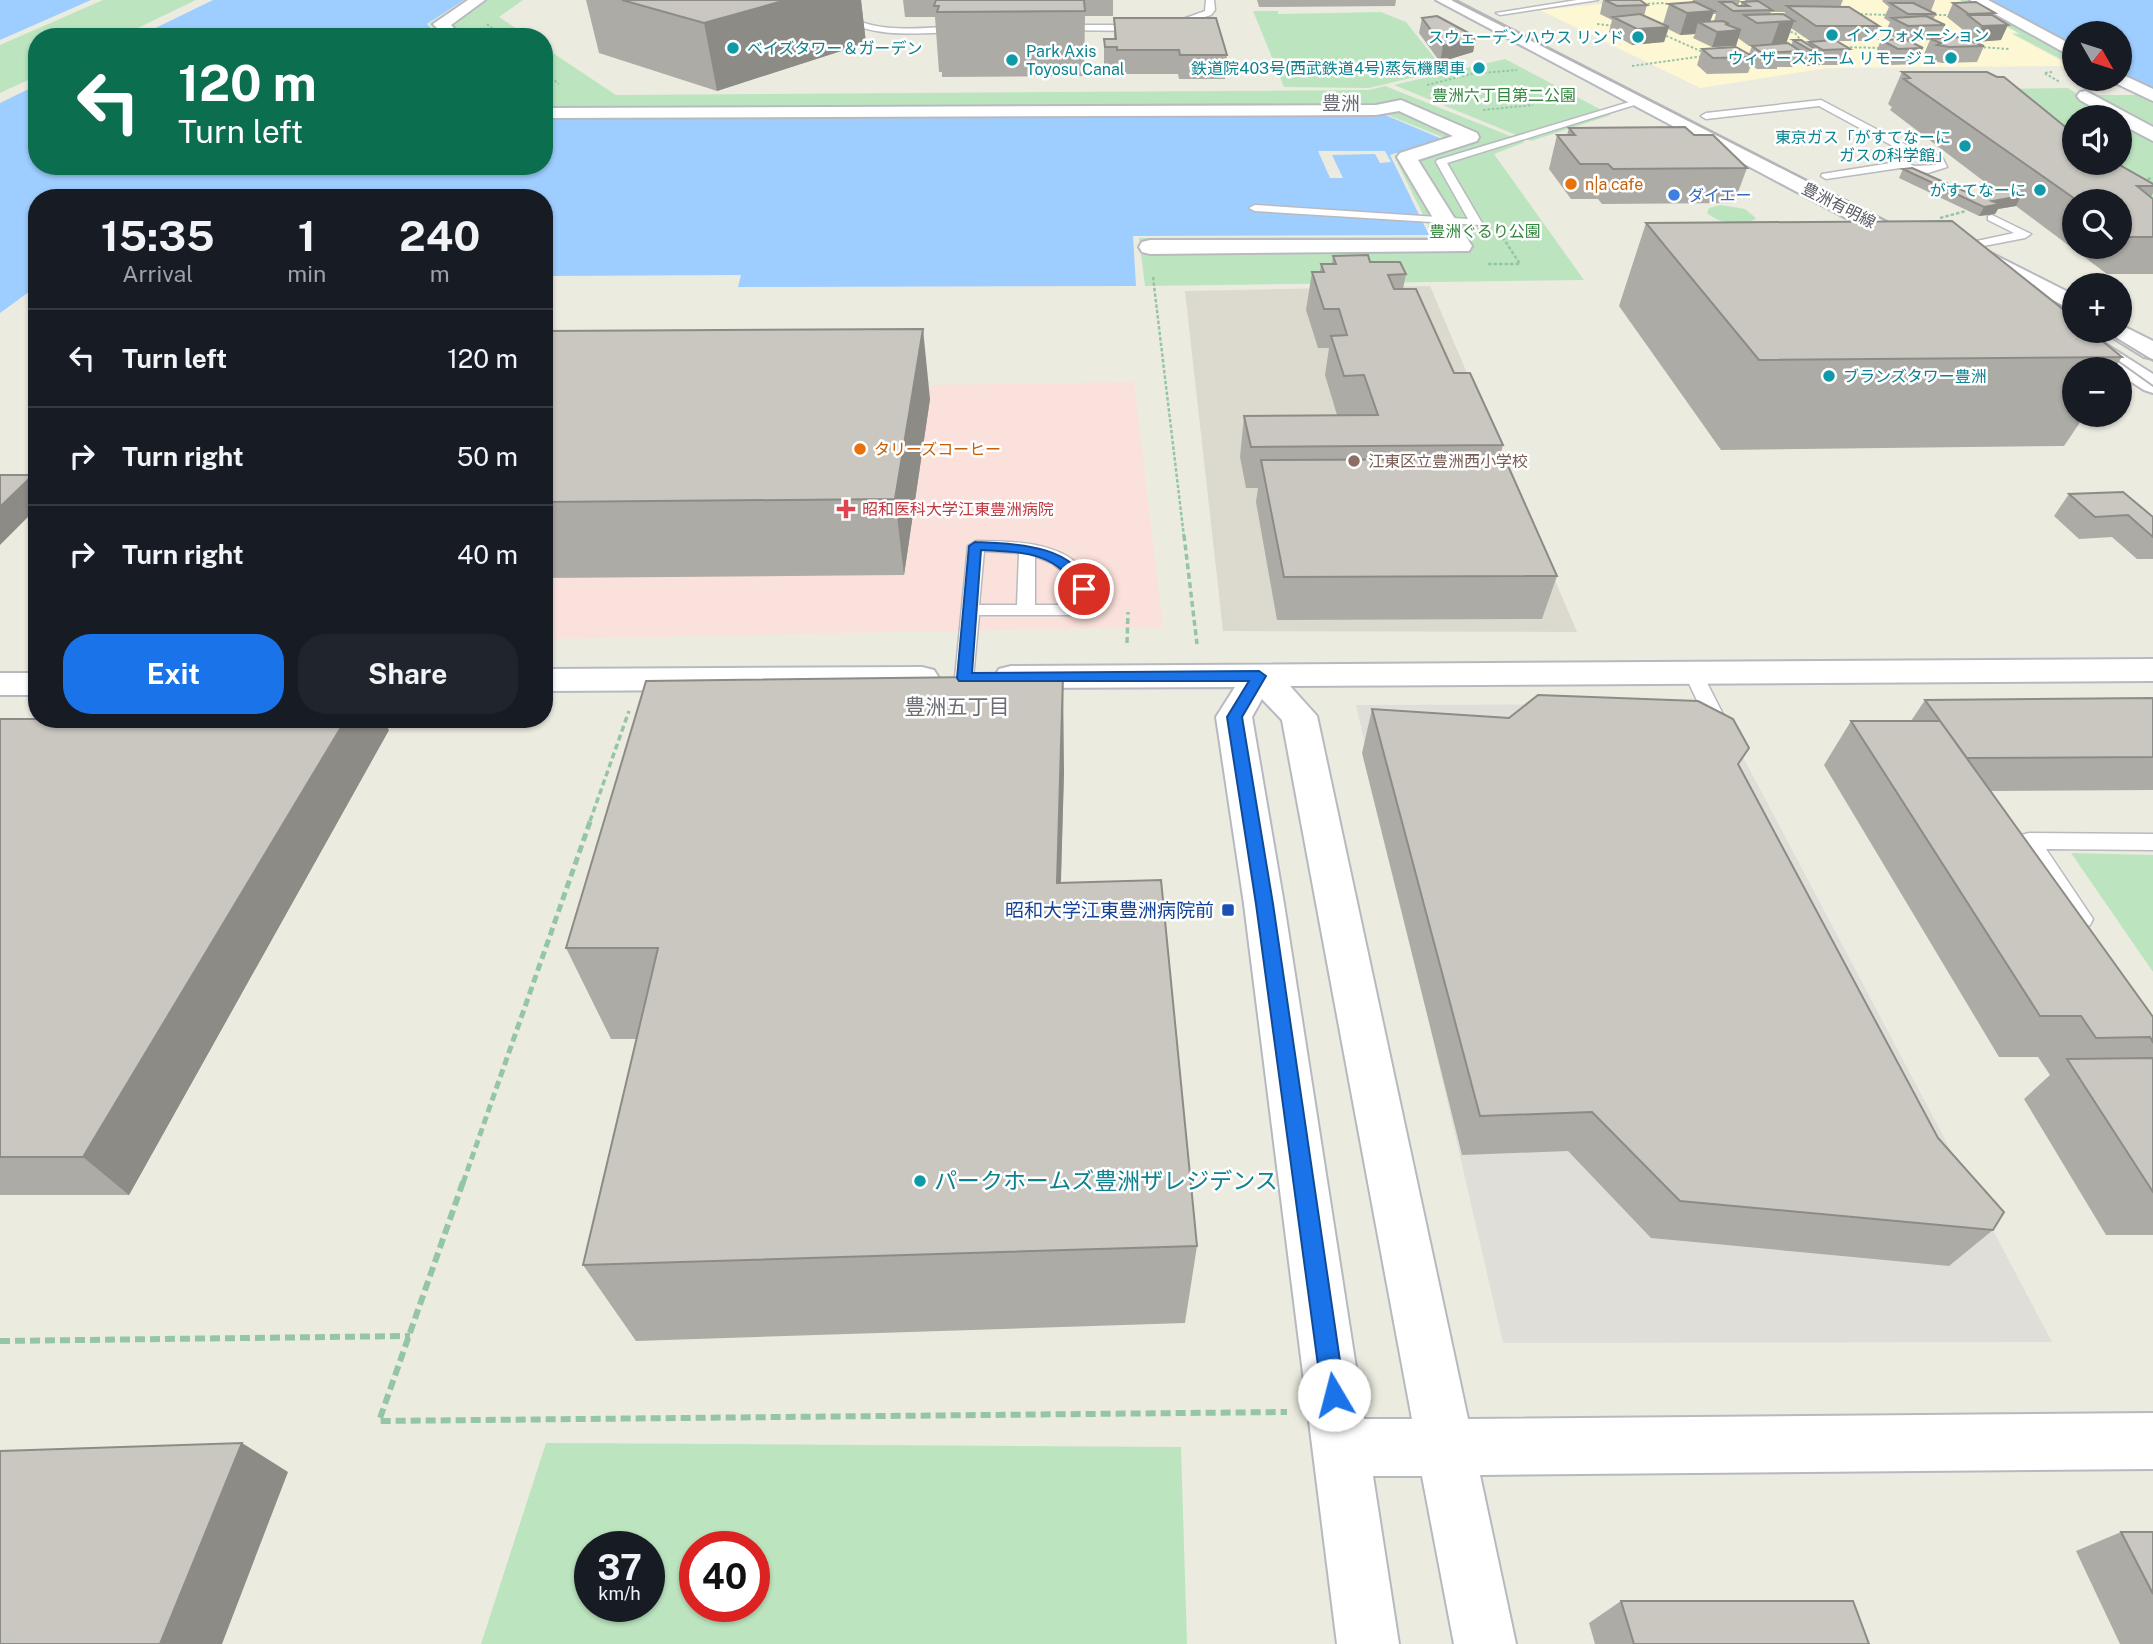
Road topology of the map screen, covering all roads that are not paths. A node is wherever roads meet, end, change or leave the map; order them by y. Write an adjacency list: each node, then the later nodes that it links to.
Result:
1 (478, 0): 10 (street)
2 (839, 0): 12 (lane)
3 (1210, 0): 11 (lane)
4 (1443, 0): 16 (street, 豊洲有明線)
5 (1477, 0): 9 (street)
6 (1594, 0): 8 (lane)
7 (1977, 0): 13 (street)
8 (1560, 1): 9 (lane)
9 (1500, 12): 18 (street)
10 (445, 28)
11 (1051, 28)
12 (970, 29)
13 (2062, 46)
14 (2132, 85): 15 (street)
15 (2153, 96)
16 (1639, 102): 28 (lane); 31 (street, 豊洲有明線)
17 (553, 113): 28 (street)
18 (1706, 116): 21 (street); 22 (lane)
19 (2153, 118): 20 (street)
20 (2153, 135)
21 (1754, 140)
22 (1912, 152): 23 (lane); 23 (lane)
23 (1900, 165): 24 (lane)
24 (1820, 173): 25 (street, 豊洲有明線)
25 (1850, 188)
26 (1255, 208): 28 (lane)
27 (1992, 218): 30 (lane)
28 (1446, 221): 32 (street)
29 (1945, 236): 33 (street)
30 (1967, 247)
31 (1933, 254)
32 (1151, 256)
33 (2062, 298)
34 (2060, 326): 37 (street)
35 (2132, 339): 36 (street)
36 (2153, 352)
37 (2153, 385)
38 (1027, 549): 39 (lane); 40 (lane); 40 (lane)
39 (971, 610): 40 (lane); 44 (lane)
40 (1026, 610)
41 (2153, 670): 42 (street)
42 (1693, 673): 43 (street); 48 (lane)
43 (1259, 676): 44 (street); 52 (street); 53 (street)
44 (964, 678): 45 (street)
45 (553, 680)
46 (0, 684): 47 (street)
47 (28, 684)
48 (1729, 747)
49 (2153, 842): 50 (lane)
50 (2091, 932)
51 (2153, 1441): 52 (street)
52 (1447, 1446): 53 (street); 55 (street)
53 (1341, 1448): 54 (street)
54 (1368, 1644)
55 (1485, 1644)

